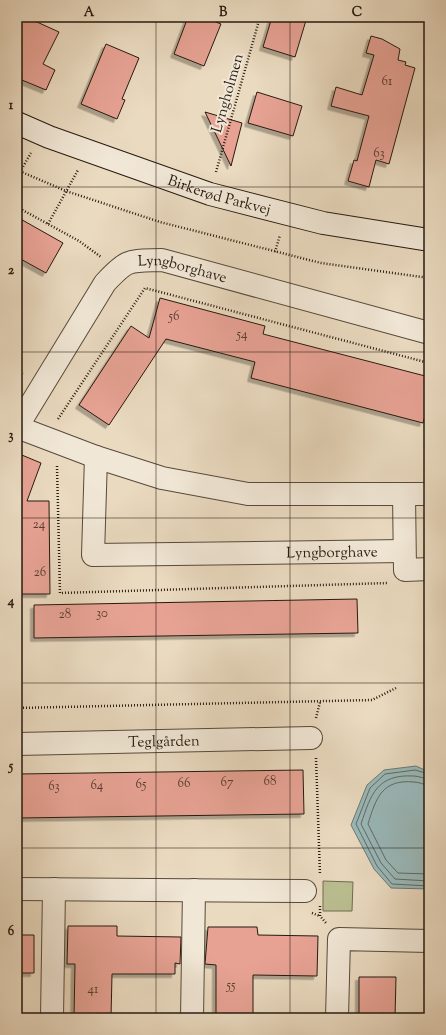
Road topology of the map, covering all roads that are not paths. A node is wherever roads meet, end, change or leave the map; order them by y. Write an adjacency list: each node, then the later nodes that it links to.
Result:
1 (17, 123): 2 (street, Birkerød Parkvej)
2 (429, 240)
3 (429, 333): 4 (street, Lyngborghave)
4 (17, 427): 5 (street, Lyngborghave)
5 (96, 457): 6 (street, Lyngborghave); 8 (street, Lyngborghave)
6 (404, 494): 7 (street, Lyngborghave); 8 (street)
7 (429, 494)
8 (404, 551): 9 (street)
9 (429, 570)
10 (311, 738): 11 (street, Teglgården)
11 (17, 744)
12 (17, 889): 13 (street)
13 (54, 889): 15 (street); 17 (street)
14 (315, 889): 15 (street)
15 (194, 890): 18 (street)
16 (429, 941): 19 (street)
17 (52, 1018)
18 (192, 1018)
19 (337, 1018)

